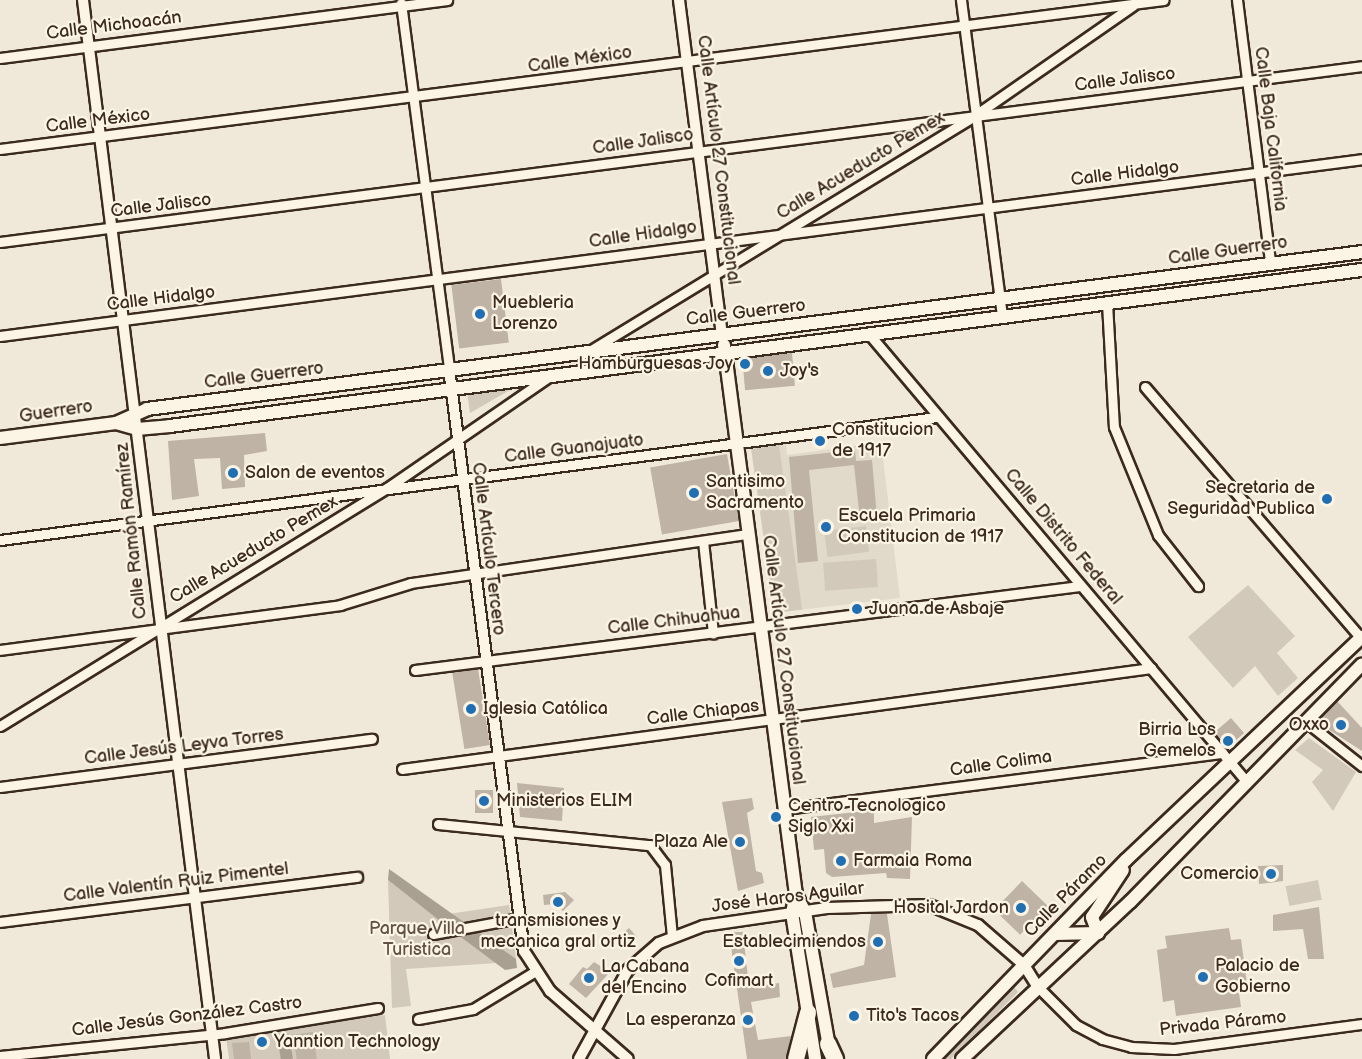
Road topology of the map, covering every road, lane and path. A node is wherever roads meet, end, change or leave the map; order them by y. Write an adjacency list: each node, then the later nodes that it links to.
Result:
1 (83, 0): 10 (street, Calle Ramón Ramírez)
2 (447, 0): 8 (street, Calle Michoacán)
3 (679, 0): 12 (street, Calle Artículo 27 Constitucional)
4 (961, 0): 9 (street)
5 (1163, 0): 7 (street, Calle México)
6 (1237, 0): 14 (street, Calle Baja California)
7 (1138, 2): 9 (street, Calle México); 16 (street, Calle Acueducto Pemex)
8 (402, 3): 10 (street, Calle Michoacán); 15 (street, Calle Artículo Tercero)
9 (964, 23): 12 (street, Calle México); 16 (street)
10 (88, 46): 11 (street, Calle Michoacán); 17 (street, Calle Ramón Ramírez)
11 (0, 58)
12 (687, 61): 15 (street, Calle México); 19 (street, Calle Artículo 27 Constitucional)
13 (1362, 66): 14 (street, Calle Jalisco)
14 (1249, 80): 16 (street, Calle Jalisco); 21 (street, Calle Baja California)
15 (413, 99): 17 (street, Calle México); 22 (street, Calle Artículo Tercero)
16 (974, 116): 19 (street, Calle Jalisco); 23 (street); 25 (street, Calle Acueducto Pemex)
17 (100, 137): 18 (street, Calle México); 24 (street, Calle Ramón Ramírez)
18 (0, 149)
19 (699, 151): 22 (street, Calle Jalisco); 27 (street, Calle Artículo 27 Constitucional)
20 (1362, 159): 21 (street, Calle Hidalgo)
21 (1259, 173): 23 (street, Calle Hidalgo); 29 (street, Calle Baja California)
22 (425, 188): 24 (street, Calle Jalisco); 32 (street, Calle Artículo Tercero)
23 (987, 208): 25 (street, Calle Hidalgo); 33 (street)
24 (112, 229): 26 (street, Calle Jalisco); 36 (street, Calle Ramón Ramírez)
25 (780, 234): 27 (street, Calle Hidalgo); 31 (street, Calle Acueducto Pemex)
26 (0, 242)
27 (711, 243): 31 (street, Calle Artículo 27 Constitucional); 32 (street, Calle Hidalgo)
28 (1362, 252): 29 (main road, Calle Guerrero)
29 (1270, 263): 33 (main road, Calle Guerrero)
30 (1362, 270): 34 (main road, Calle Guerrero)
31 (715, 275): 38 (street, Calle Artículo 27 Constitucional); 40 (street, Calle Acueducto Pemex)
32 (435, 280): 36 (street, Calle Hidalgo); 42 (street, Calle Artículo Tercero)
33 (1000, 300): 35 (street); 38 (main road, Calle Guerrero)
34 (1107, 303): 35 (main road, Calle Guerrero); 61 (street)
35 (1002, 317): 37 (main road, Calle Guerrero)
36 (124, 321): 39 (street, Calle Hidalgo); 46 (street, Calle Ramón Ramírez)
37 (869, 334): 41 (main road, Calle Guerrero); 47 (street, Calle Distrito Federal)
38 (722, 335): 40 (main road, Calle Guerrero); 41 (main road, Calle Artículo 27 Constitucional)
39 (0, 336)
40 (591, 350): 42 (main road, Calle Guerrero)
41 (724, 350): 43 (main road, Calle Guerrero); 52 (main road, Calle Artículo 27 Constitucional)
42 (449, 369): 45 (street, Calle Artículo Tercero); 46 (main road, Calle Guerrero)
43 (550, 376): 45 (main road, Calle Guerrero); 51 (street, Calle Acueducto Pemex)
44 (1145, 387): 65 (street)
45 (451, 390): 49 (main road, Calle Guerrero); 51 (street, Calle Artículo Tercero)
46 (135, 411): 48 (main road, Guerrero); 49 (street, Calle Ramón Ramírez)
47 (938, 417): 52 (street, Calle Guanajuato); 60 (street, Calle Distrito Federal)
48 (116, 423): 49 (main road, Guerrero); 50 (main road, Guerrero)
49 (137, 429): 55 (street, Calle Ramón Ramírez)
50 (0, 438)
51 (457, 439): 53 (street, Calle Artículo Tercero); 54 (street, Calle Acueducto Pemex)
52 (737, 444): 53 (street, Calle Guanajuato); 56 (main road, Calle Artículo 27 Constitucional)
53 (463, 480): 54 (street, Calle Guanajuato); 59 (street, Calle Artículo Tercero)
54 (387, 488): 55 (street, Calle Guanajuato); 62 (street, Calle Acueducto Pemex)
55 (149, 518): 57 (street, Calle Guanajuato); 62 (street, Calle Ramón Ramírez)
56 (748, 534): 58 (street); 63 (main road, Calle Artículo 27 Constitucional)
57 (0, 540)
58 (703, 540): 59 (street); 64 (street)
59 (474, 574): 62 (street); 67 (street, Calle Artículo Tercero)
60 (1080, 586): 63 (street, Calle Chihuahua); 69 (street, Calle Distrito Federal)
61 (1198, 586)
62 (160, 626): 66 (street); 73 (street, Calle Acueducto Pemex); 77 (street, Calle Ramón Ramírez)
63 (761, 627): 64 (street, Calle Chihuahua); 71 (main road, Calle Artículo 27 Constitucional)
64 (713, 633): 67 (street, Calle Chihuahua)
65 (1361, 638): 76 (main road)
66 (0, 650)
67 (486, 661): 70 (street, Calle Chihuahua); 75 (street, Calle Artículo Tercero)
68 (1362, 664): 72 (main road)
69 (1151, 668): 71 (street, Calle Chiapas); 76 (street, Calle Distrito Federal)
70 (415, 670)
71 (773, 721): 75 (street, Calle Chiapas); 82 (main road, Calle Artículo 27 Constitucional)
72 (1305, 721): 78 (street); 80 (main road)
73 (0, 726)
74 (372, 739): 77 (street, Calle Jesús Leyva Torres)
75 (499, 754): 79 (street, Calle Chiapas); 84 (street, Calle Artículo Tercero)
76 (1227, 758): 80 (street, Calle Distrito Federal); 82 (street, Calle Colima); 85 (main road, Calle Páramo)
77 (177, 765): 81 (street, Calle Jesús Leyva Torres); 88 (street, Calle Ramón Ramírez)
78 (1362, 766)
79 (402, 769)
80 (1246, 781): 93 (main road)
81 (0, 787)
82 (784, 809): 87 (main road, Calle Artículo 27 Constitucional)
83 (438, 824): 84 (street)
84 (509, 829): 91 (street, Calle Artículo Tercero); 96 (street)
85 (1126, 860): 93 (main road); 95 (main road, Calle Páramo)
86 (357, 877): 88 (street, Calle Valentín Ruiz Pimentel)
87 (796, 895): 89 (main road, Calle Artículo 27 Constitucional); 90 (main road, Calle Artículo 27 Constitucional)
88 (193, 897): 92 (street, Calle Valentín Ruiz Pimentel); 105 (street, Calle Ramón Ramírez)
89 (805, 912): 90 (street, José Haros Aguilar); 97 (street, José Haros Aguilar); 106 (main road, Calle Artículo 27 Constitucional)
90 (792, 913): 96 (street, José Haros Aguilar); 101 (main road, Calle Artículo 27 Constitucional)
91 (519, 918): 94 (street); 98 (street, Calle Artículo Tercero)
92 (0, 922)
93 (1098, 933): 95 (main road); 99 (main road)
94 (434, 934)
95 (1055, 934): 97 (main road, Calle Páramo)
96 (672, 936): 104 (street, José Haros Aguilar)
97 (1024, 965): 99 (street, José Haros Aguilar); 113 (main road, Calle Páramo)
98 (534, 972): 102 (street); 104 (street, Calle Artículo Tercero)
99 (1037, 986): 103 (street, Privada Páramo); 114 (main road)
100 (378, 1008): 105 (street, Calle Jesús González Castro)
101 (808, 1013): 111 (highway); 112 (main road, Calle Artículo 27 Constitucional)
102 (418, 1018)
103 (1362, 1024)
104 (595, 1028): 109 (street, José Haros Aguilar); 110 (street, Calle Artículo Tercero)
105 (212, 1034): 107 (street, Calle Jesús González Castro); 108 (street, Calle Ramón Ramírez)
106 (831, 1054)
107 (0, 1056)
108 (215, 1059)
109 (579, 1059)
110 (628, 1059)
111 (796, 1059)
112 (815, 1059)
113 (933, 1059)
114 (962, 1059)

